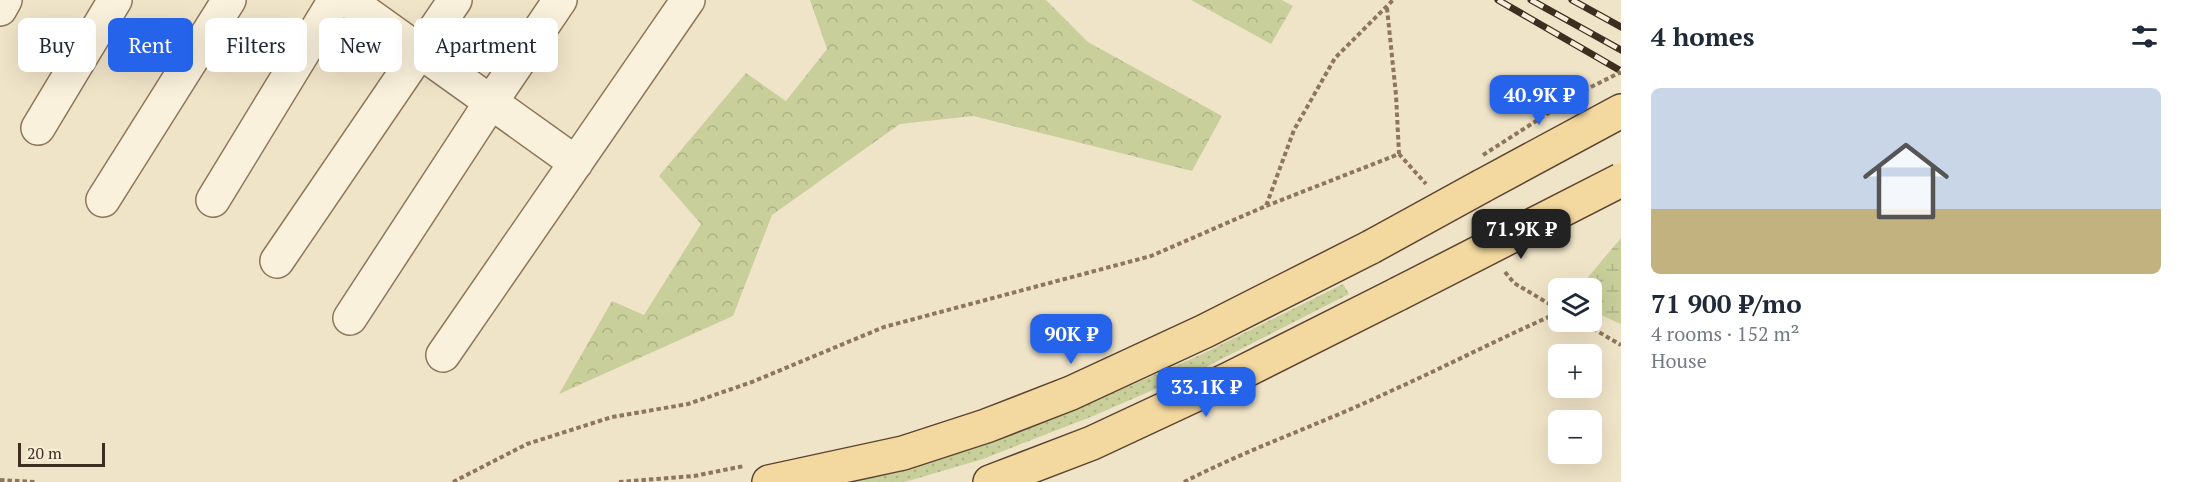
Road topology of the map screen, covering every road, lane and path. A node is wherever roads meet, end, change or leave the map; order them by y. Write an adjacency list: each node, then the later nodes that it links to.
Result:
1 (5, 0): 11 (lane)
2 (115, 0): 19 (lane)
3 (229, 0): 24 (lane)
4 (335, 0): 25 (lane)
5 (348, 0): 13 (lane)
6 (455, 0): 12 (lane)
7 (560, 0): 17 (lane)
8 (688, 0): 22 (lane)
9 (1393, 0): 10 (path)
10 (1387, 8): 20 (path); 35 (path)
11 (0, 9)
12 (442, 18)
13 (414, 47)
14 (414, 58): 26 (lane)
15 (448, 72): 17 (lane)
16 (1621, 72): 21 (path, bridge)
17 (490, 102): 22 (lane); 28 (lane)
18 (1621, 111): 32 (main road, bridge)
19 (38, 128)
20 (1399, 154)
21 (1479, 158)
22 (576, 163): 31 (lane)
23 (1621, 180): 37 (main road, bridge)
24 (103, 200)
25 (213, 200)
26 (276, 261)
27 (1548, 317): 38 (path)
28 (351, 318)
29 (1599, 332): 30 (path)
30 (1621, 345)
31 (443, 355)
32 (759, 473): 36 (path)
33 (0, 480): 34 (path)
34 (36, 482)
35 (453, 482)
36 (619, 482)
37 (990, 482)
38 (1184, 482)

